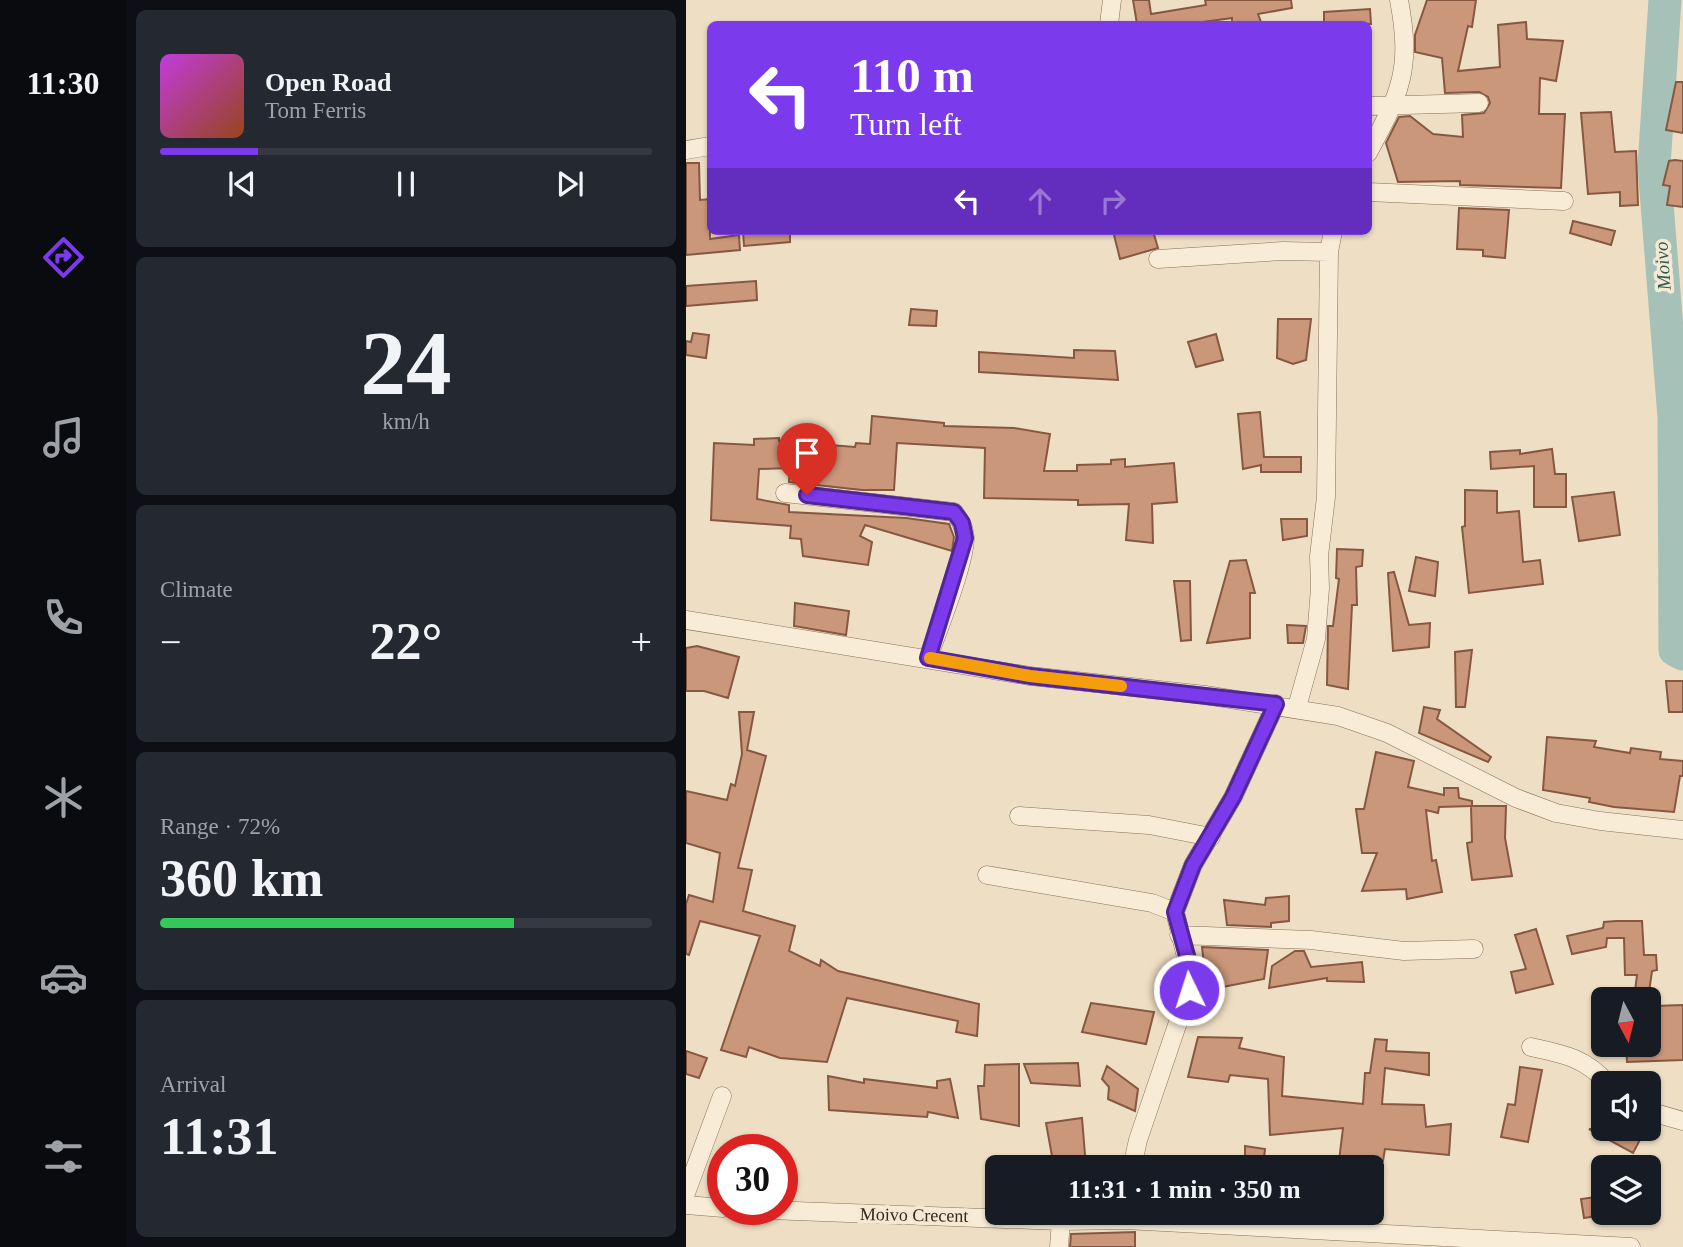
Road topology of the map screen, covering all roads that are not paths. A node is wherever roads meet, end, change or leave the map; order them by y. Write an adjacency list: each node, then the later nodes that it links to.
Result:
1 (1112, 0): 3 (street)
2 (1399, 0): 5 (street)
3 (1109, 21)
4 (1479, 103): 5 (street)
5 (1392, 105): 6 (street); 7 (street)
6 (1372, 106)
7 (1372, 145)
8 (707, 146): 9 (street)
9 (686, 150)
10 (1372, 192): 11 (street)
11 (1564, 201)
12 (1332, 235): 13 (street)
13 (1329, 252): 14 (street); 19 (street)
14 (1158, 259)
15 (785, 493): 17 (street)
16 (686, 620): 17 (street)
17 (928, 658): 18 (street)
18 (1276, 704): 19 (street); 22 (street)
19 (1297, 707): 21 (street)
20 (1019, 816): 22 (street)
21 (1683, 830)
22 (1211, 837): 24 (street)
23 (987, 875): 24 (street)
24 (1175, 912): 25 (street)
25 (1180, 935): 26 (street); 32 (street)
26 (1474, 949)
27 (1531, 1047): 28 (street)
28 (1597, 1071)
29 (722, 1096): 33 (street)
30 (1661, 1115): 31 (street)
31 (1683, 1121)
32 (1135, 1155)
33 (686, 1193)
34 (686, 1205): 35 (street)
35 (707, 1207)
36 (798, 1211): 37 (street, Moivo Crecent)
37 (985, 1218)
38 (1061, 1225): 40 (street)
39 (1272, 1225): 41 (street, Moivo Crecent)
40 (1059, 1247)
41 (1630, 1247)

